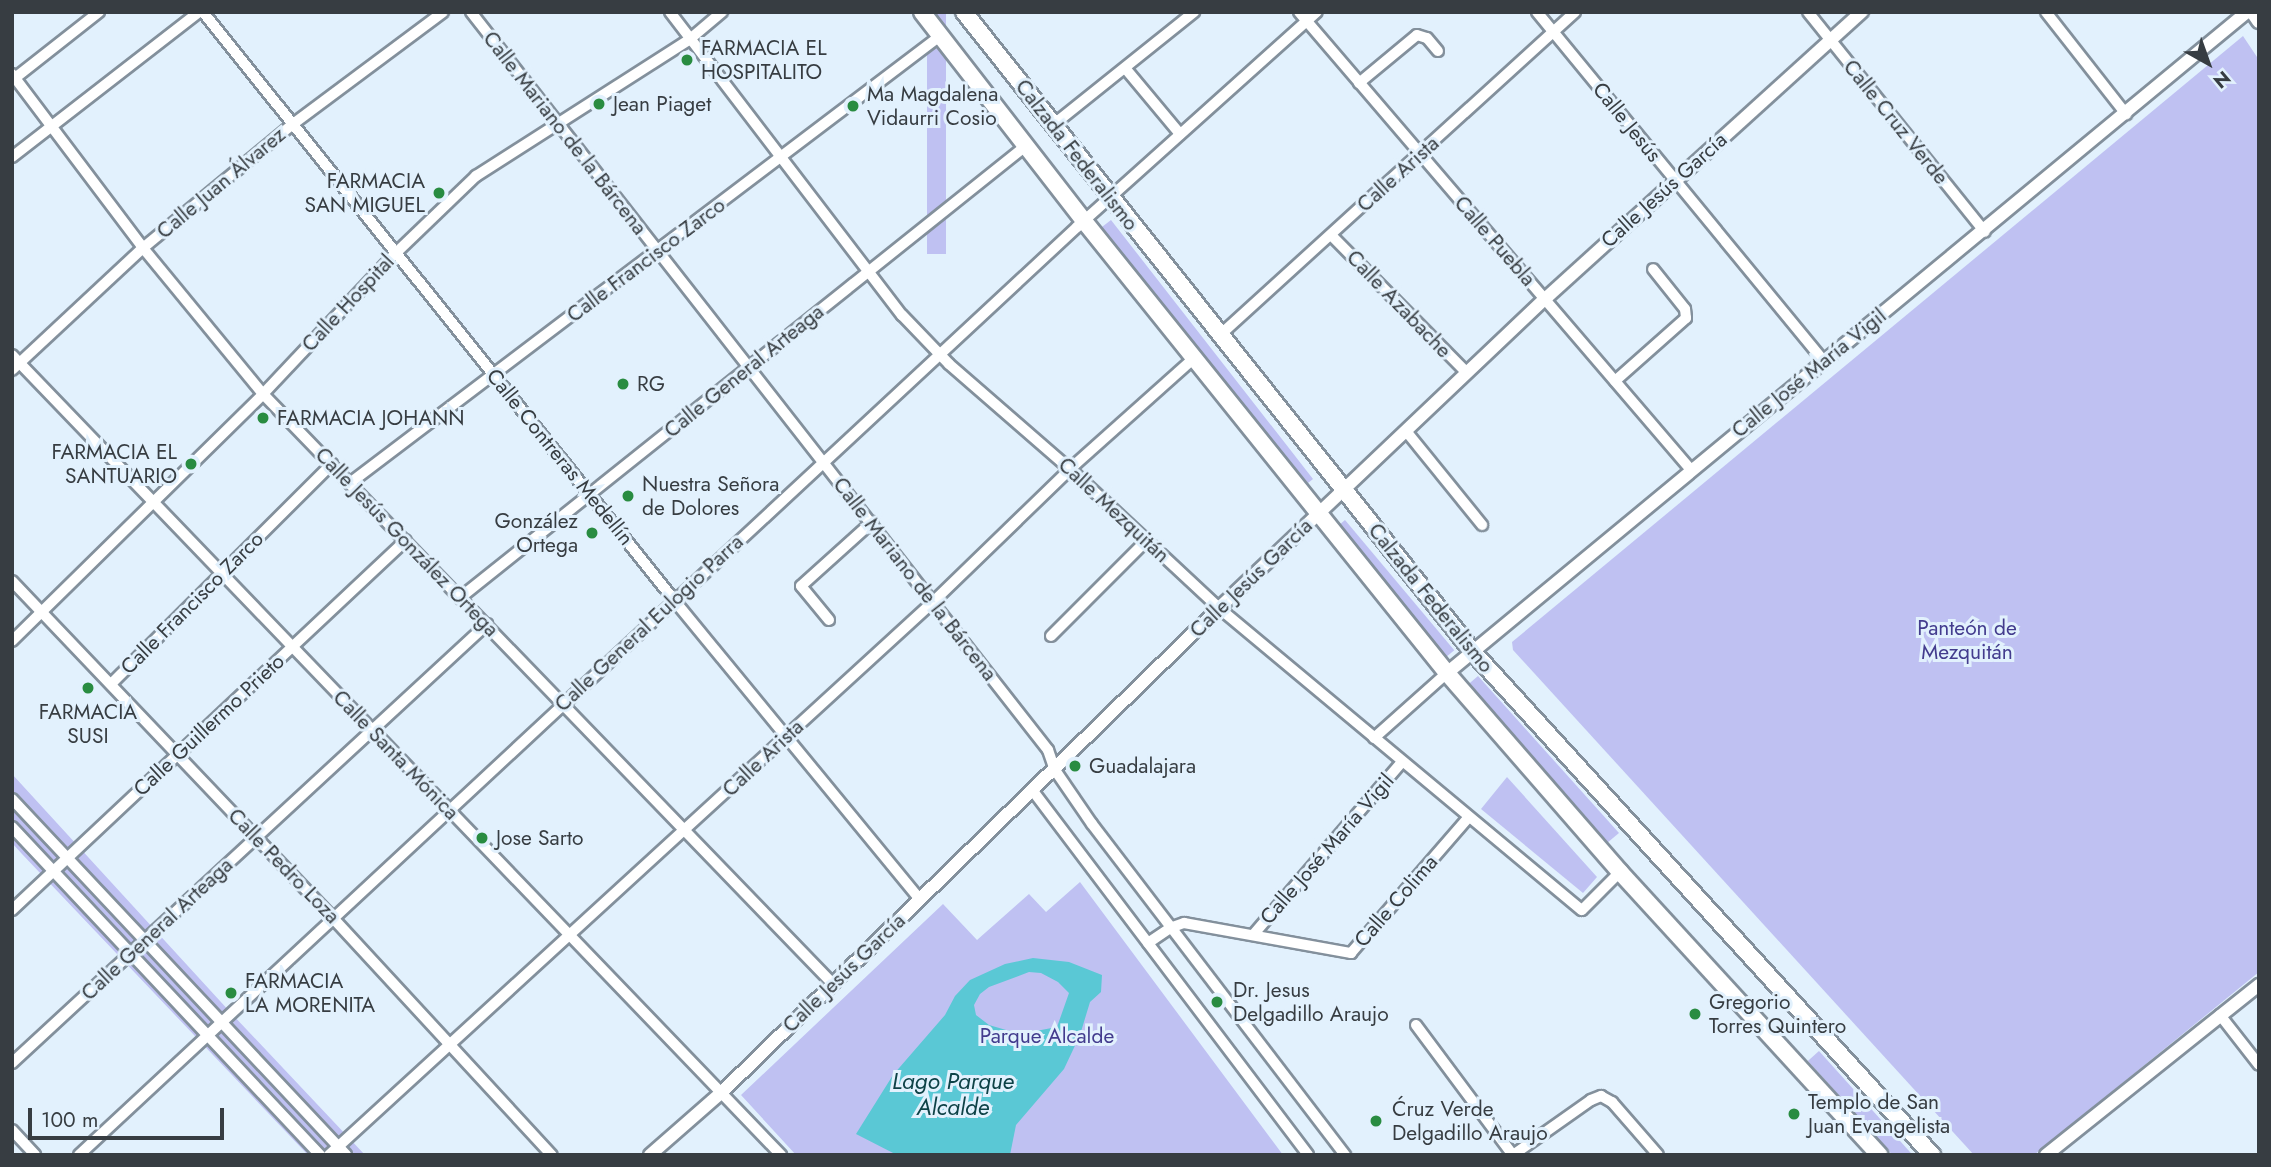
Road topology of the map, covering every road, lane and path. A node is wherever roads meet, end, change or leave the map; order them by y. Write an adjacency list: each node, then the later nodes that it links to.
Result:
1 (99, 12): 18 (street)
2 (201, 12): 30 (street, Calle Contreras Medellín); 33 (street)
3 (443, 12): 30 (street, Calle Juan Álvarez)
4 (471, 12): 31 (street, Calle Mariano de la Bárcena)
5 (670, 12): 23 (street, Calle Mezquitán)
6 (722, 12): 23 (street, Calle Hospital)
7 (922, 12): 22 (main road, Calzada Federalismo)
8 (1194, 12): 26 (street)
9 (1317, 12): 19 (street, Calle General Eulogio Parra)
10 (1537, 12): 21 (street, Calle Jesús)
11 (1575, 12): 21 (street, Calle Arista)
12 (1808, 12): 24 (street, Calle Cruz Verde)
13 (1862, 12): 24 (street, Calle Jesús García)
14 (2046, 12): 29 (street)
15 (2247, 12): 29 (street, Calle José María Vigil)
16 (2253, 12): 20 (main road)
17 (968, 14): 32 (main road, Calzada Federalismo)
18 (86, 16): 27 (street)
19 (1303, 17): 28 (street, Calle Puebla); 34 (street, Calle General Eulogio Parra)
20 (2259, 21)
21 (1554, 32): 36 (street, Calle Arista); 39 (street, Calle Jesús)
22 (940, 36): 35 (main road, Calzada Federalismo); 38 (street, Calle Francisco Zarco)
23 (690, 39): 31 (street, Calle Hospital); 38 (street, Calle Mezquitán)
24 (1831, 41): 39 (street, Calle Jesús García); 42 (street, Calle Cruz Verde)
25 (1438, 51): 28 (street)
26 (1125, 68): 32 (street); 34 (street)
27 (14, 76): 33 (street, Calle Jesús González Ortega)
28 (1359, 83): 36 (street, Calle Puebla)
29 (2126, 114): 42 (street, Calle José María Vigil)
30 (293, 124): 44 (street, Calle Juan Álvarez); 46 (street, Calle Contreras Medellín)
31 (558, 125): 45 (street, Calle Mariano de la Bárcena); 46 (street, Calle Hospital)
32 (1054, 125): 40 (main road, Calzada Federalismo)
33 (53, 126): 37 (street); 44 (street, Calle Jesús González Ortega)
34 (1180, 134): 40 (street, Calle General Eulogio Parra)
35 (1027, 145): 41 (main road, Calzada Federalismo); 48 (street, Calle General Arteaga)
36 (1420, 154): 43 (street, Calle Arista); 49 (street, Calle Puebla)
37 (13, 155)
38 (781, 158): 45 (street, Calle Francisco Zarco); 48 (street, Calle Mezquitán)
39 (1675, 180): 49 (street, Calle Jesús García); 53 (street, Calle Jesús)
40 (1110, 197): 41 (street, Calle General Eulogio Parra); 50 (main road, Calzada Federalismo)
41 (1084, 221): 51 (street, Calle General Eulogio Parra); 52 (main road, Calzada Federalismo)
42 (1985, 232): 53 (street, Calle José María Vigil)
43 (1331, 234): 50 (street, Calle Arista); 56 (street, Calle Azabache)
44 (143, 248): 54 (street, Calle Juan Álvarez); 59 (street, Calle Jesús González Ortega)
45 (657, 251): 55 (street, Calle Mariano de la Bárcena); 57 (street, Calle Francisco Zarco)
46 (397, 252): 57 (street, Calle Contreras Medellín); 59 (street, Calle Hospital)
47 (1653, 270): 58 (street)
48 (868, 271): 51 (street, Calle Mezquitán); 55 (street, Calle General Arteaga)
49 (1545, 299): 56 (street, Calle Jesús García); 58 (street, Calle Puebla)
50 (1220, 335): 66 (main road, Calzada Federalismo)
51 (940, 354): 61 (street, Calle General Eulogio Parra); 63 (street, Calle Mezquitán)
52 (1194, 358): 63 (street, Calle Arista); 69 (main road, Calzada Federalismo)
53 (1824, 361): 64 (street, Calle José María Vigil)
54 (15, 363): 68 (street, Calle Santa Mónica)
55 (749, 366): 61 (street, Calle Mariano de la Bárcena); 67 (street, Calle General Arteaga)
56 (1467, 373): 60 (street, Calle Jesús García)
57 (494, 374): 65 (street, Calle Francisco Zarco); 67 (street, Calle Contreras Medellín)
58 (1615, 381): 64 (street, Calle Puebla)
59 (263, 394): 62 (street, Calle Jesús González Ortega); 68 (street, Calle Hospital)
60 (1406, 431): 66 (street, Calle Jesús García); 71 (street)
61 (824, 461): 70 (street, Calle Mariano de la Bárcena); 77 (street, Calle General Eulogio Parra)
62 (332, 464): 65 (street, Calle Jesús González Ortega); 74 (street, Calle Francisco Zarco)
63 (1070, 468): 73 (street, Calle Mezquitán); 78 (street, Calle Arista)
64 (1691, 470): 86 (street, Calle José María Vigil)
65 (350, 483): 72 (street, Calle Jesús González Ortega)
66 (1343, 491): 69 (street, Calle Jesús García); 86 (main road, Calzada Federalismo)
67 (590, 494): 76 (street, Calle General Arteaga); 77 (street, Calle Contreras Medellín)
68 (154, 501): 74 (street, Calle Santa Mónica); 80 (street, Calle Hospital)
69 (1319, 514): 79 (street, Calle Jesús García); 87 (main road, Calzada Federalismo)
70 (872, 522): 78 (street, Calle Mariano de la Bárcena); 81 (street)
71 (1482, 525)
72 (406, 540): 76 (street, Calle Jesús González Ortega); 85 (street, Calle Guillermo Prieto)
73 (1147, 540): 79 (street, Calle Mezquitán); 83 (street)
74 (223, 573): 85 (street, Calle Santa Mónica); 88 (street, Calle Francisco Zarco)
75 (12, 581): 80 (street, Calle Pedro Loza)
76 (461, 597): 82 (street, Calle Jesús González Ortega)
77 (674, 600): 89 (street, Calle General Eulogio Parra); 91 (street, Calle Contreras Medellín)
78 (934, 601): 91 (street, Calle Arista); 95 (street, Calle Mariano de la Bárcena)
79 (1219, 608): 92 (street, Calle Mezquitán); 95 (street, Calle Jesús García)
80 (42, 611): 84 (street, Calle Hospital); 88 (street, Calle Pedro Loza)
81 (829, 620)
82 (487, 624): 89 (street, Calle Jesús González Ortega); 90 (street, Calle General Arteaga)
83 (1051, 636)
84 (12, 641)
85 (293, 646): 90 (street, Calle Santa Mónica); 93 (street, Calle Guillermo Prieto)
86 (1472, 652): 87 (street, Calle José María Vigil); 139 (main road, Calzada Federalismo)
87 (1447, 673): 92 (street, Calle José María Vigil); 105 (main road, Calzada Federalismo)
88 (111, 684): 93 (street, Calle Pedro Loza)
89 (563, 703): 98 (street, Calle General Eulogio Parra); 101 (street, Calle Jesús González Ortega)
90 (372, 729): 98 (street, Calle Santa Mónica); 102 (street, Calle General Arteaga)
91 (786, 737): 101 (street, Calle Arista); 106 (street, Calle Contreras Medellín)
92 (1374, 738): 94 (street, Calle Mezquitán)
93 (178, 754): 102 (street, Calle Pedro Loza); 103 (street, Calle Guillermo Prieto)
94 (1402, 762): 99 (street, Calle Mezquitán); 110 (street, Calle José María Vigil)
95 (1055, 770): 96 (street, Calle Jesús García); 109 (street, Calle Mariano de la Bárcena)
96 (1033, 791): 106 (street, Calle Jesús García); 113 (street)
97 (12, 799): 103 (street)
98 (449, 809): 108 (street, Calle General Eulogio Parra); 111 (street, Calle Santa Mónica)
99 (1469, 817): 105 (street, Calle Mezquitán); 110 (street, Calle Colima)
100 (12, 827): 104 (street)
101 (685, 829): 111 (street, Calle Arista); 115 (street, Calle Jesús González Ortega)
102 (256, 837): 108 (street, Calle Pedro Loza); 112 (street, Calle General Arteaga)
103 (68, 858): 104 (street, Calle Guillermo Prieto); 112 (street)
104 (53, 872): 107 (street, Calle Guillermo Prieto); 114 (street)
105 (1620, 872): 138 (main road, Calzada Federalismo)
106 (920, 900): 115 (street, Calle Jesús García)
107 (12, 910)
108 (332, 916): 118 (street, Calle General Eulogio Parra); 121 (street, Calle Pedro Loza)
109 (1170, 928): 110 (street, Calle Colima); 113 (street); 135 (street, Calle Mariano de la Bárcena)
110 (1253, 935)
111 (570, 936): 121 (street, Calle Arista); 124 (street, Calle Santa Mónica)
112 (145, 941): 114 (street, Calle General Arteaga); 118 (street)
113 (1148, 943): 134 (street)
114 (130, 955): 120 (street); 122 (street, Calle General Arteaga)
115 (833, 984): 124 (street, Calle Jesús García)
116 (2259, 985): 117 (street)
117 (2220, 1015): 123 (street); 140 (street)
118 (220, 1021): 120 (street, Calle General Eulogio Parra); 126 (street)
119 (1416, 1025): 136 (street)
120 (205, 1035): 128 (street, Calle General Eulogio Parra); 129 (street)
121 (451, 1046): 126 (street, Calle Arista); 131 (street, Calle Pedro Loza)
122 (12, 1063)
123 (2259, 1065)
124 (722, 1092): 132 (street, Calle Jesús García); 133 (street, Calle Santa Mónica)
125 (12, 1130): 127 (street)
126 (342, 1151): 130 (street, Calle Arista)
127 (35, 1155)
128 (79, 1155)
129 (320, 1155)
130 (329, 1155)
131 (552, 1155)
132 (650, 1155)
133 (781, 1155)
134 (1308, 1155)
135 (1345, 1155)
136 (1513, 1155): 137 (street)
137 (1658, 1155)
138 (1880, 1155)
139 (1932, 1155)
140 (2046, 1155)

